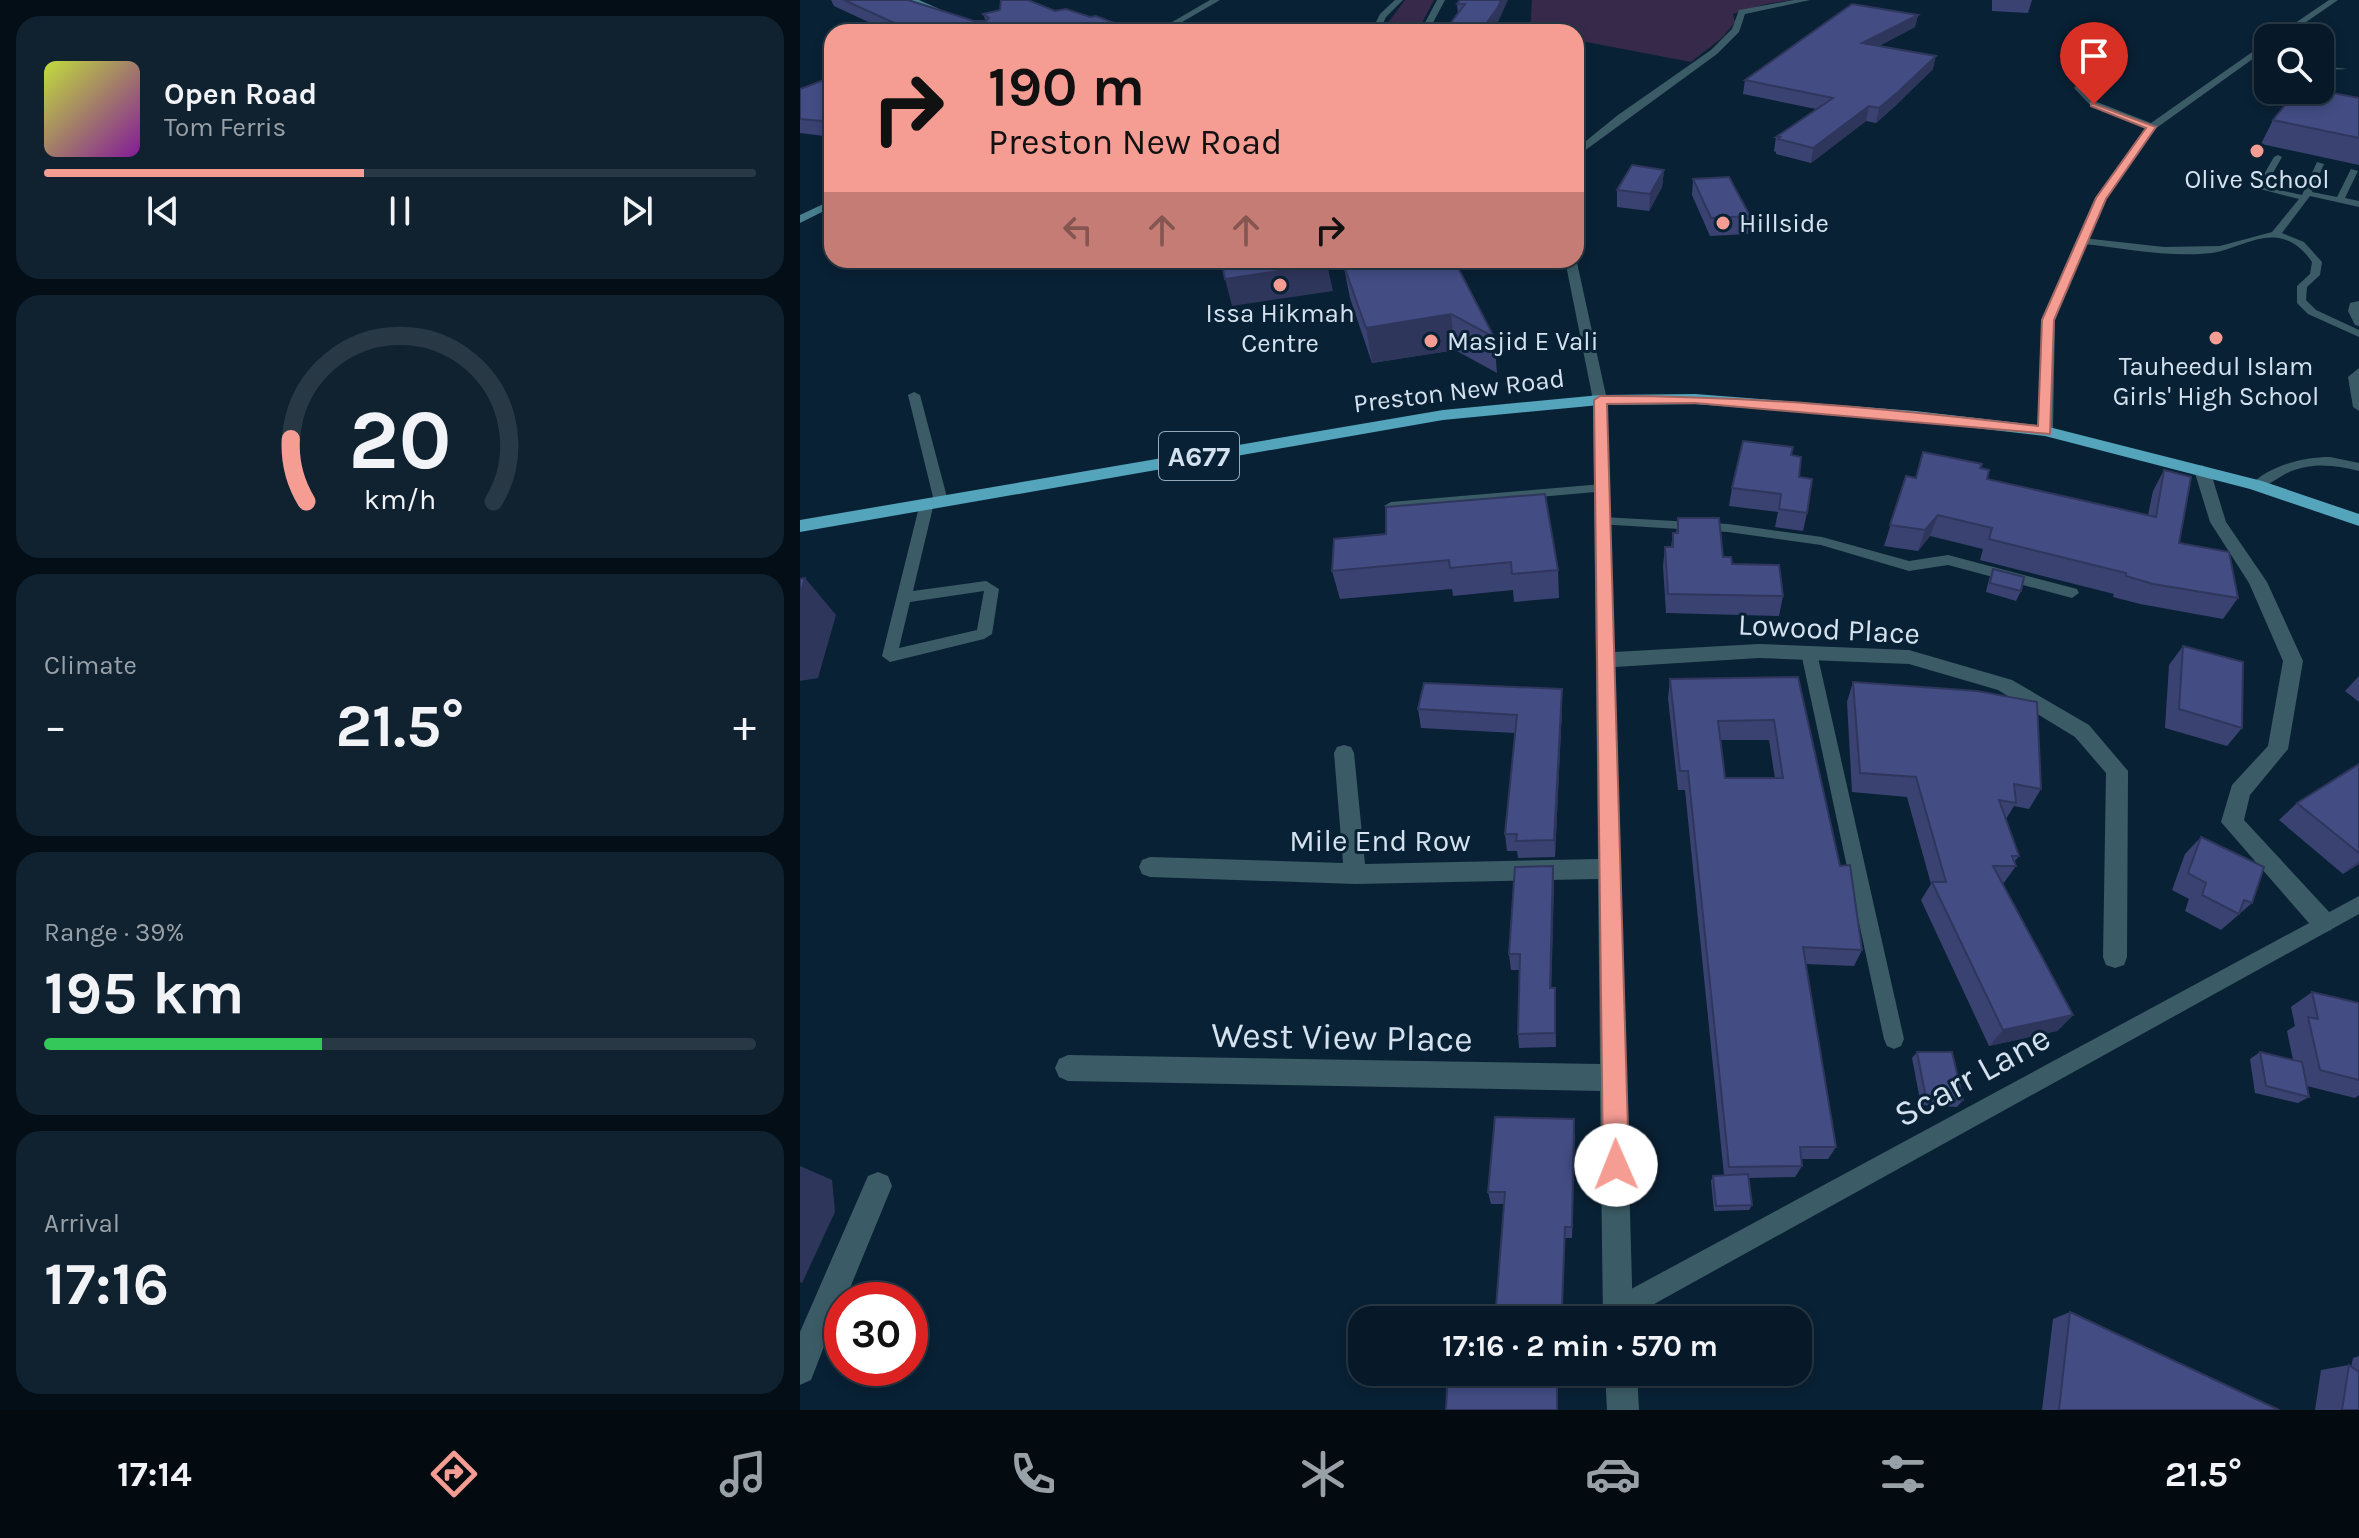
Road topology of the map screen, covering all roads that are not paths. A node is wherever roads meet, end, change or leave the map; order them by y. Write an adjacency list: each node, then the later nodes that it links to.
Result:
1 (912, 0): 7 (main road)
2 (1216, 0): 8 (street)
3 (1399, 0): 9 (street)
4 (1441, 0): 10 (street)
5 (1806, 0): 17 (street)
6 (2334, 0): 11 (street)
7 (968, 24)
8 (1173, 24)
9 (1379, 24)
10 (1428, 24)
11 (2298, 24)
12 (2116, 47): 16 (street)
13 (2254, 56): 16 (street)
14 (2334, 69): 15 (lane)
15 (2344, 69)
16 (2152, 127): 27 (street)
17 (1584, 147)
18 (2278, 157): 21 (lane)
19 (2320, 164): 21 (lane)
20 (2354, 171): 22 (lane)
21 (2305, 195): 22 (lane); 26 (lane)
22 (2340, 200): 23 (lane)
23 (2359, 204)
24 (824, 207): 25 (main road)
25 (800, 220)
26 (2275, 235): 27 (lane); 30 (lane)
27 (2083, 241): 36 (street)
28 (1573, 268): 34 (street)
29 (2359, 304): 30 (lane)
30 (2359, 329)
31 (2359, 371): 32 (lane)
32 (2357, 390): 35 (lane)
33 (914, 395): 41 (lane)
34 (1600, 400): 36 (highway, Preston New Road / A677); 40 (street); 41 (highway, Preston New Road / A677)
35 (2359, 407)
36 (2045, 431): 38 (highway, Preston New Road / A677)
37 (2359, 467): 39 (lane)
38 (2202, 470): 39 (highway, Preston New Road / A677); 55 (street)
39 (2256, 485): 43 (highway, Preston New Road / A677)
40 (1602, 488): 42 (lane); 44 (street)
41 (934, 502): 45 (highway, Preston New Road / A677); 47 (lane)
42 (1391, 506)
43 (2359, 520)
44 (1603, 521): 46 (lane); 49 (street)
45 (800, 526)
46 (2072, 593)
47 (902, 598): 47 (lane)
48 (1809, 653): 49 (street, Lowood Place); 56 (street, Lowood Place); 57 (lane)
49 (1606, 660): 52 (street)
50 (1344, 753): 53 (street)
51 (1150, 867): 53 (street, Mile End Row)
52 (1611, 869): 53 (street, Mile End Row); 59 (street)
53 (1355, 874)
54 (2359, 904): 55 (lane, Scarr Lane)
55 (2323, 922): 62 (lane, Scarr Lane)
56 (2115, 957)
57 (1894, 1039)
58 (1068, 1068): 59 (street, West View Place)
59 (1615, 1078): 61 (street)
60 (878, 1186): 63 (street)
61 (1618, 1306)
62 (1634, 1306)
63 (809, 1326): 64 (street)
64 (800, 1369)
65 (1622, 1386): 66 (street)
66 (1623, 1410)

